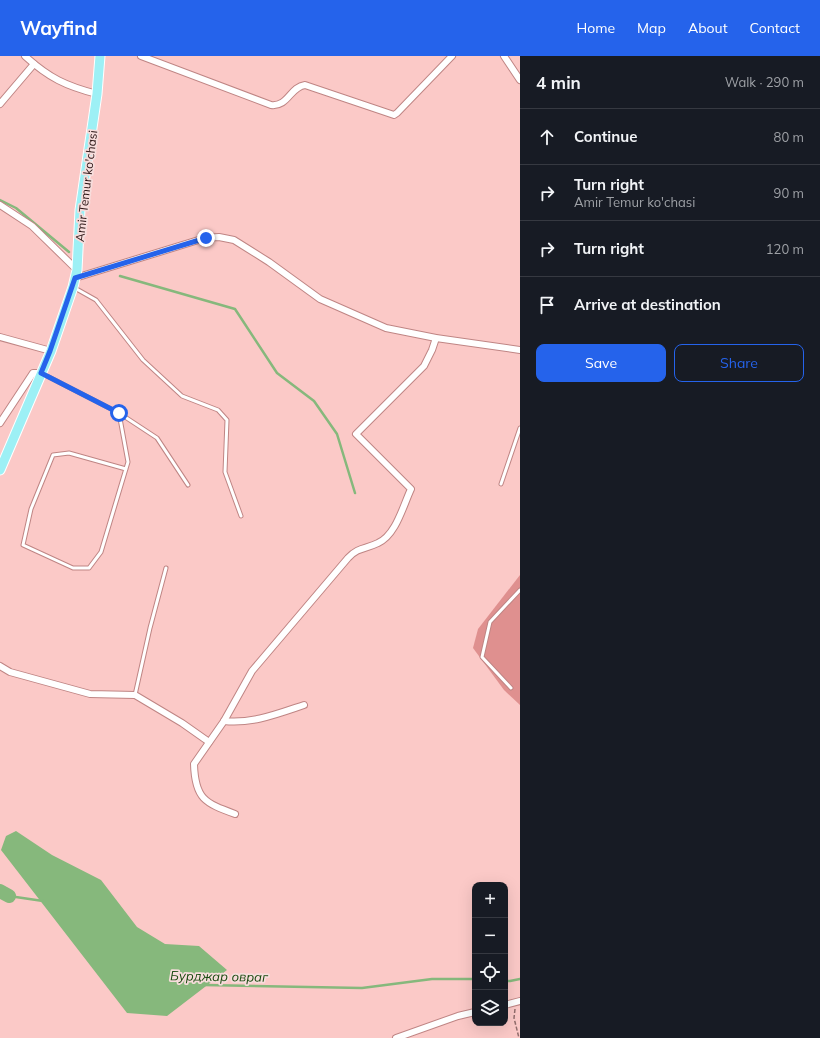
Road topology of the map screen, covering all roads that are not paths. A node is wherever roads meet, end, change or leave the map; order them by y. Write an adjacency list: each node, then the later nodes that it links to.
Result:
1 (25, 56): 6 (street)
2 (100, 56): 8 (main road, Amir Temur ko'chasi)
3 (141, 56): 4 (street)
4 (452, 56)
5 (504, 56): 7 (street)
6 (34, 64): 8 (street); 9 (street)
7 (520, 80)
8 (97, 94): 11 (main road, Amir Temur ko'chasi)
9 (0, 104)
10 (0, 205): 11 (street)
11 (75, 278): 13 (street); 15 (main road, Amir Temur ko'chasi); 24 (lane)
12 (0, 337): 15 (street)
13 (436, 338): 14 (street); 31 (street)
14 (520, 350)
15 (50, 351): 16 (main road, Amir Temur ko'chasi)
16 (41, 373): 17 (lane); 18 (street); 21 (main road, Amir Temur ko'chasi)
17 (119, 413): 20 (lane); 22 (lane)
18 (1, 420)
19 (520, 428): 23 (lane)
20 (126, 469): 20 (lane)
21 (0, 470)
22 (188, 484)
23 (501, 484)
24 (241, 516)
25 (166, 568): 29 (lane)
26 (520, 590): 28 (lane)
27 (0, 666): 29 (street)
28 (510, 688)
29 (135, 695): 32 (street)
30 (304, 705): 31 (street)
31 (224, 721): 32 (street)
32 (209, 742): 33 (street)
33 (235, 814)
34 (518, 1001): 35 (street)
35 (508, 1004)
36 (472, 1013): 37 (street)
37 (396, 1038)

